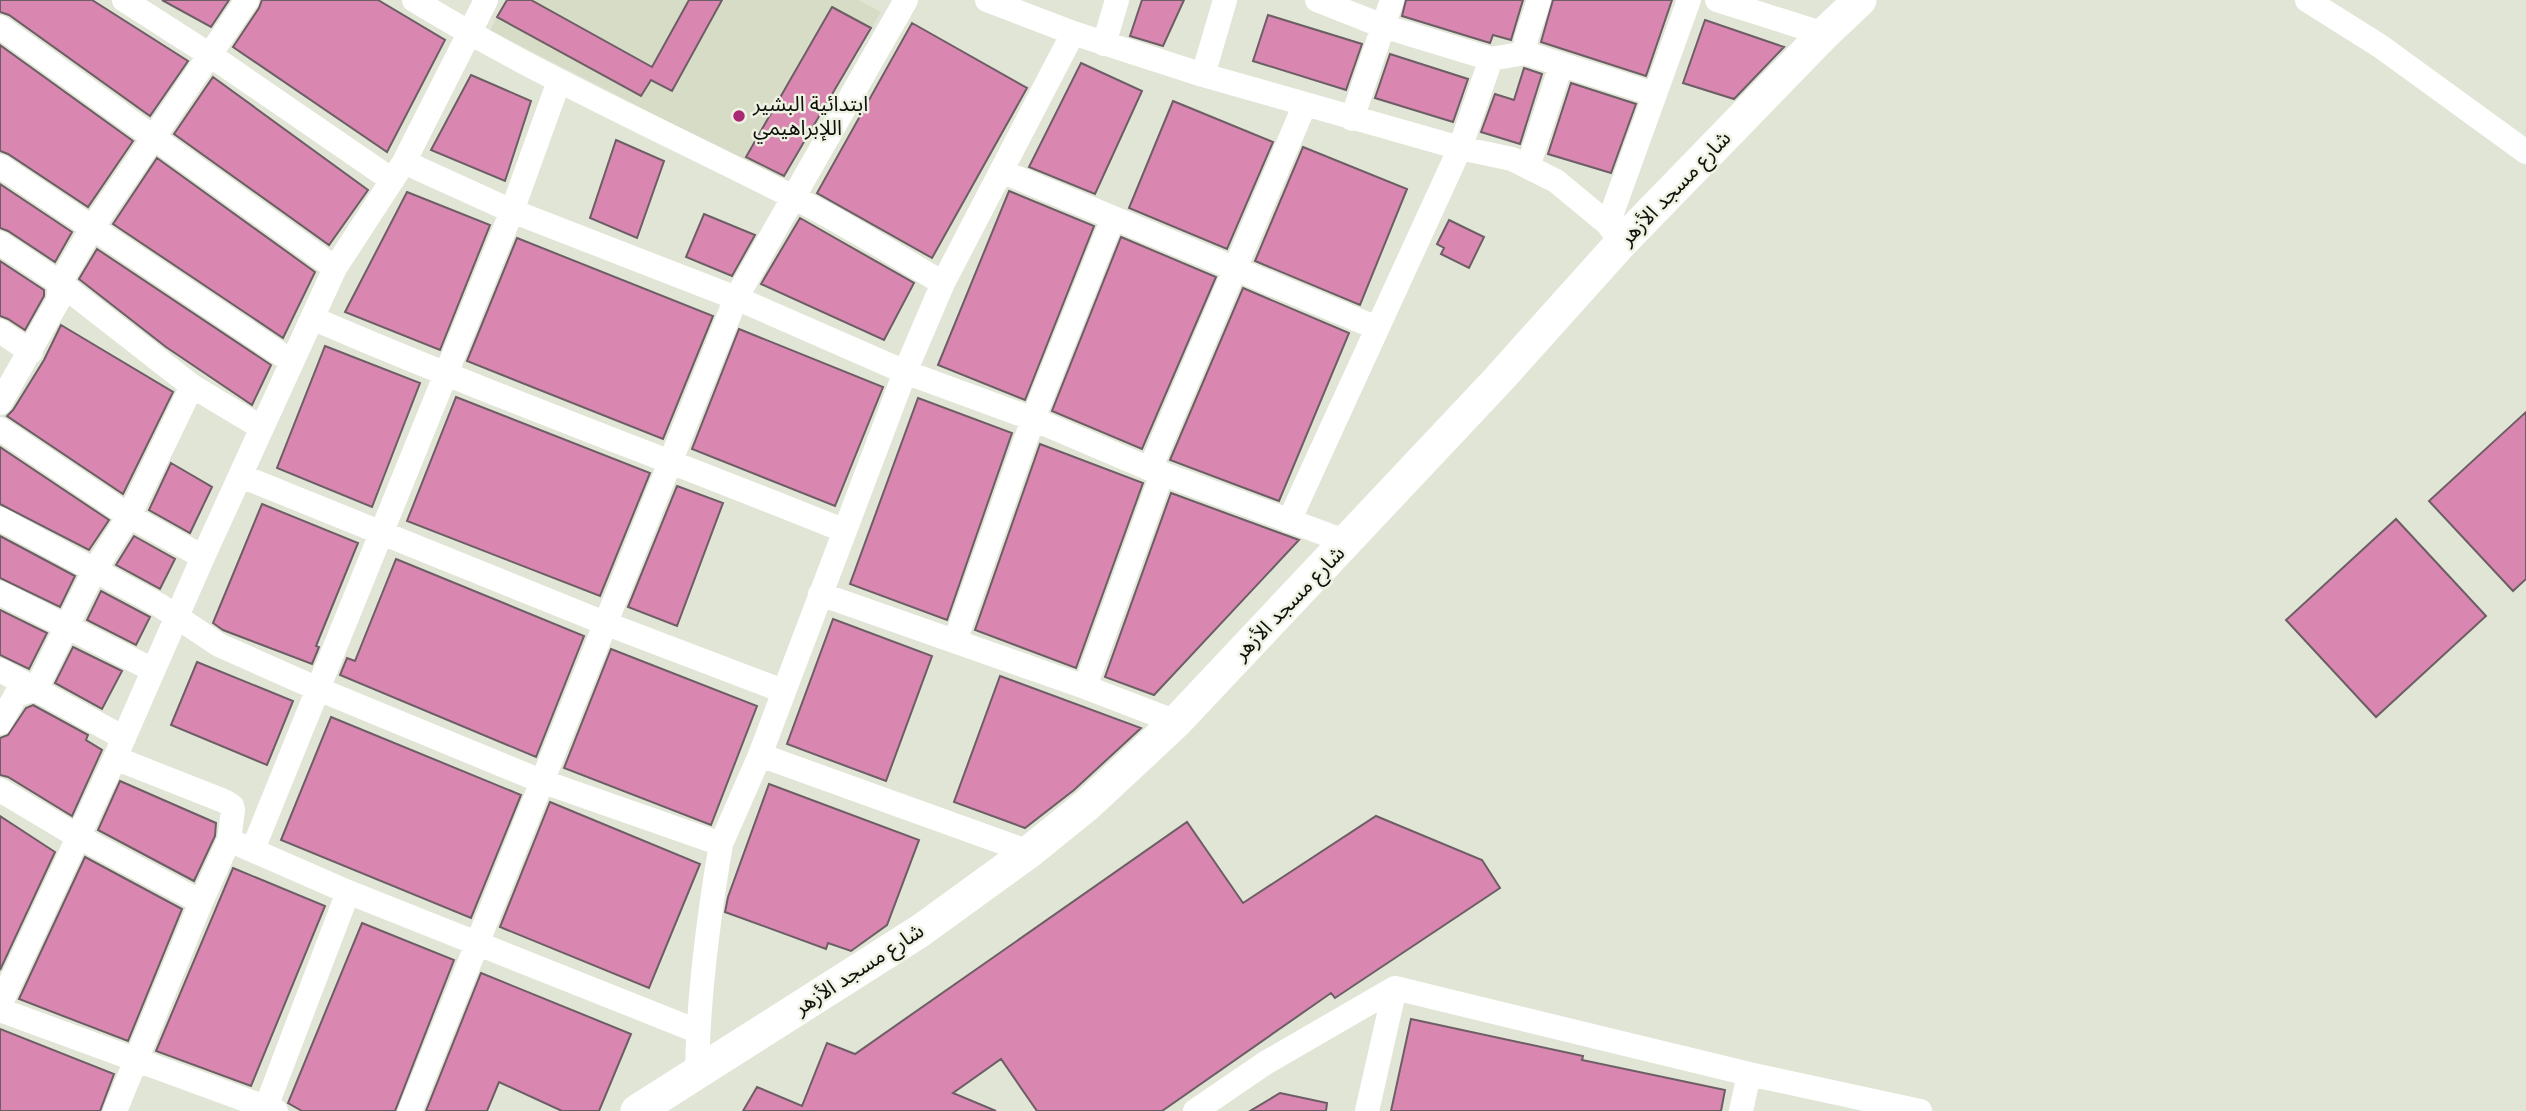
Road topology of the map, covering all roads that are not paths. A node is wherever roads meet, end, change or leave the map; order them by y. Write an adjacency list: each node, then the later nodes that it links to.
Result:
1 (124, 0): 23 (street)
2 (247, 0): 23 (street)
3 (414, 0): 19 (street)
4 (486, 0): 19 (street)
5 (905, 0): 38 (street)
6 (987, 0): 18 (street)
7 (1118, 0): 21 (street)
8 (1225, 0): 26 (street)
9 (1317, 0): 16 (street)
10 (1392, 0): 16 (street)
11 (1539, 0): 22 (street)
12 (1689, 0): 28 (street)
13 (1717, 0): 20 (street)
14 (1860, 0): 20 (street, شارع مسجد الأزهر)
15 (2307, 0): 33 (street)
16 (1383, 26): 24 (street); 30 (street)
17 (0, 27): 31 (street)
18 (1073, 33): 21 (street); 37 (street)
19 (468, 34): 27 (street); 36 (street)
20 (1824, 34): 42 (street, شارع مسجد الأزهر)
21 (1104, 44): 26 (street)
22 (1525, 53): 24 (street); 25 (street)
23 (210, 55): 31 (street); 36 (street)
24 (1491, 60): 32 (street)
25 (1561, 65): 28 (street); 35 (street)
26 (1203, 75): 29 (street)
27 (559, 81): 38 (street); 39 (street)
28 (1654, 94): 42 (street)
29 (1305, 104): 30 (street); 45 (street)
30 (1352, 119): 32 (street)
31 (153, 136): 41 (street); 44 (street)
32 (1460, 148): 35 (street); 50 (street)
33 (2526, 152)
34 (0, 166): 41 (street)
35 (1528, 167): 42 (street)
36 (398, 171): 39 (street); 44 (street)
37 (1001, 171): 40 (street); 47 (street)
38 (794, 197): 47 (street); 48 (street)
39 (512, 211): 48 (street); 55 (street)
40 (1113, 218): 45 (street); 58 (street)
41 (92, 229): 46 (street); 53 (street)
42 (1615, 234): 69 (street, شارع مسجد الأزهر)
43 (0, 243): 46 (street)
44 (335, 268): 49 (street)
45 (1235, 268): 50 (street); 62 (street)
46 (60, 283): 52 (street); 56 (street)
47 (943, 283): 54 (street)
48 (736, 298): 54 (street); 61 (street)
49 (312, 318): 53 (street); 55 (street)
50 (1377, 328): 66 (street)
51 (0, 331): 52 (street)
52 (31, 352): 57 (street)
53 (291, 361): 59 (street)
54 (905, 372): 58 (street); 67 (street)
55 (444, 375): 61 (street); 68 (street)
56 (192, 386): 59 (street); 64 (street)
57 (0, 403)
58 (1032, 419): 62 (street); 77 (street)
59 (262, 428): 63 (street)
60 (0, 429): 64 (street)
61 (670, 460): 67 (street); 75 (street)
62 (1156, 471): 66 (street); 80 (street)
63 (241, 476): 68 (street); 70 (street)
64 (129, 516): 70 (street); 71 (street)
65 (0, 519): 71 (street)
66 (1289, 521): 69 (street)
67 (845, 531): 73 (street)
68 (383, 533): 75 (street); 82 (street)
69 (1348, 542): 84 (street, شارع مسجد الأزهر)
70 (203, 557): 74 (street)
71 (94, 571): 74 (street); 76 (street)
72 (0, 593): 76 (street)
73 (820, 594): 77 (street); 83 (street)
74 (176, 618): 79 (street); 82 (street)
75 (607, 624): 83 (street); 88 (street)
76 (68, 626): 79 (street); 81 (street)
77 (955, 641): 80 (street)
78 (0, 670): 81 (street)
79 (153, 670): 86 (street)
80 (1085, 687): 84 (street)
81 (36, 689): 85 (street); 86 (street)
82 (318, 689): 88 (street); 93 (street)
83 (783, 691): 87 (street)
84 (1176, 722): 94 (street, شارع مسجد الأزهر)
85 (0, 723)
86 (120, 748): 90 (street); 91 (street)
87 (760, 755): 92 (street); 94 (street)
88 (541, 780): 92 (street); 97 (street)
89 (0, 790): 90 (street)
90 (77, 836): 96 (street); 99 (street)
91 (229, 839): 93 (street); 96 (street)
92 (721, 844): 100 (street)
93 (253, 849): 95 (street)
94 (1029, 852): 102 (street, شارع مسجد الأزهر)
95 (348, 892): 97 (street); 104 (street)
96 (201, 902): 101 (street)
97 (479, 944): 100 (street); 106 (street)
98 (1395, 988): 103 (street); 108 (street); 109 (street)
99 (0, 1007): 101 (street)
100 (697, 1031): 102 (street)
101 (136, 1058): 104 (street); 105 (street)
102 (697, 1074): 107 (street, شارع مسجد الأزهر)
103 (1749, 1074): 110 (street); 111 (street)
104 (271, 1109)
105 (115, 1111)
106 (410, 1111)
107 (637, 1111)
108 (1195, 1111)
109 (1367, 1111)
110 (1741, 1111)
111 (1920, 1111)

